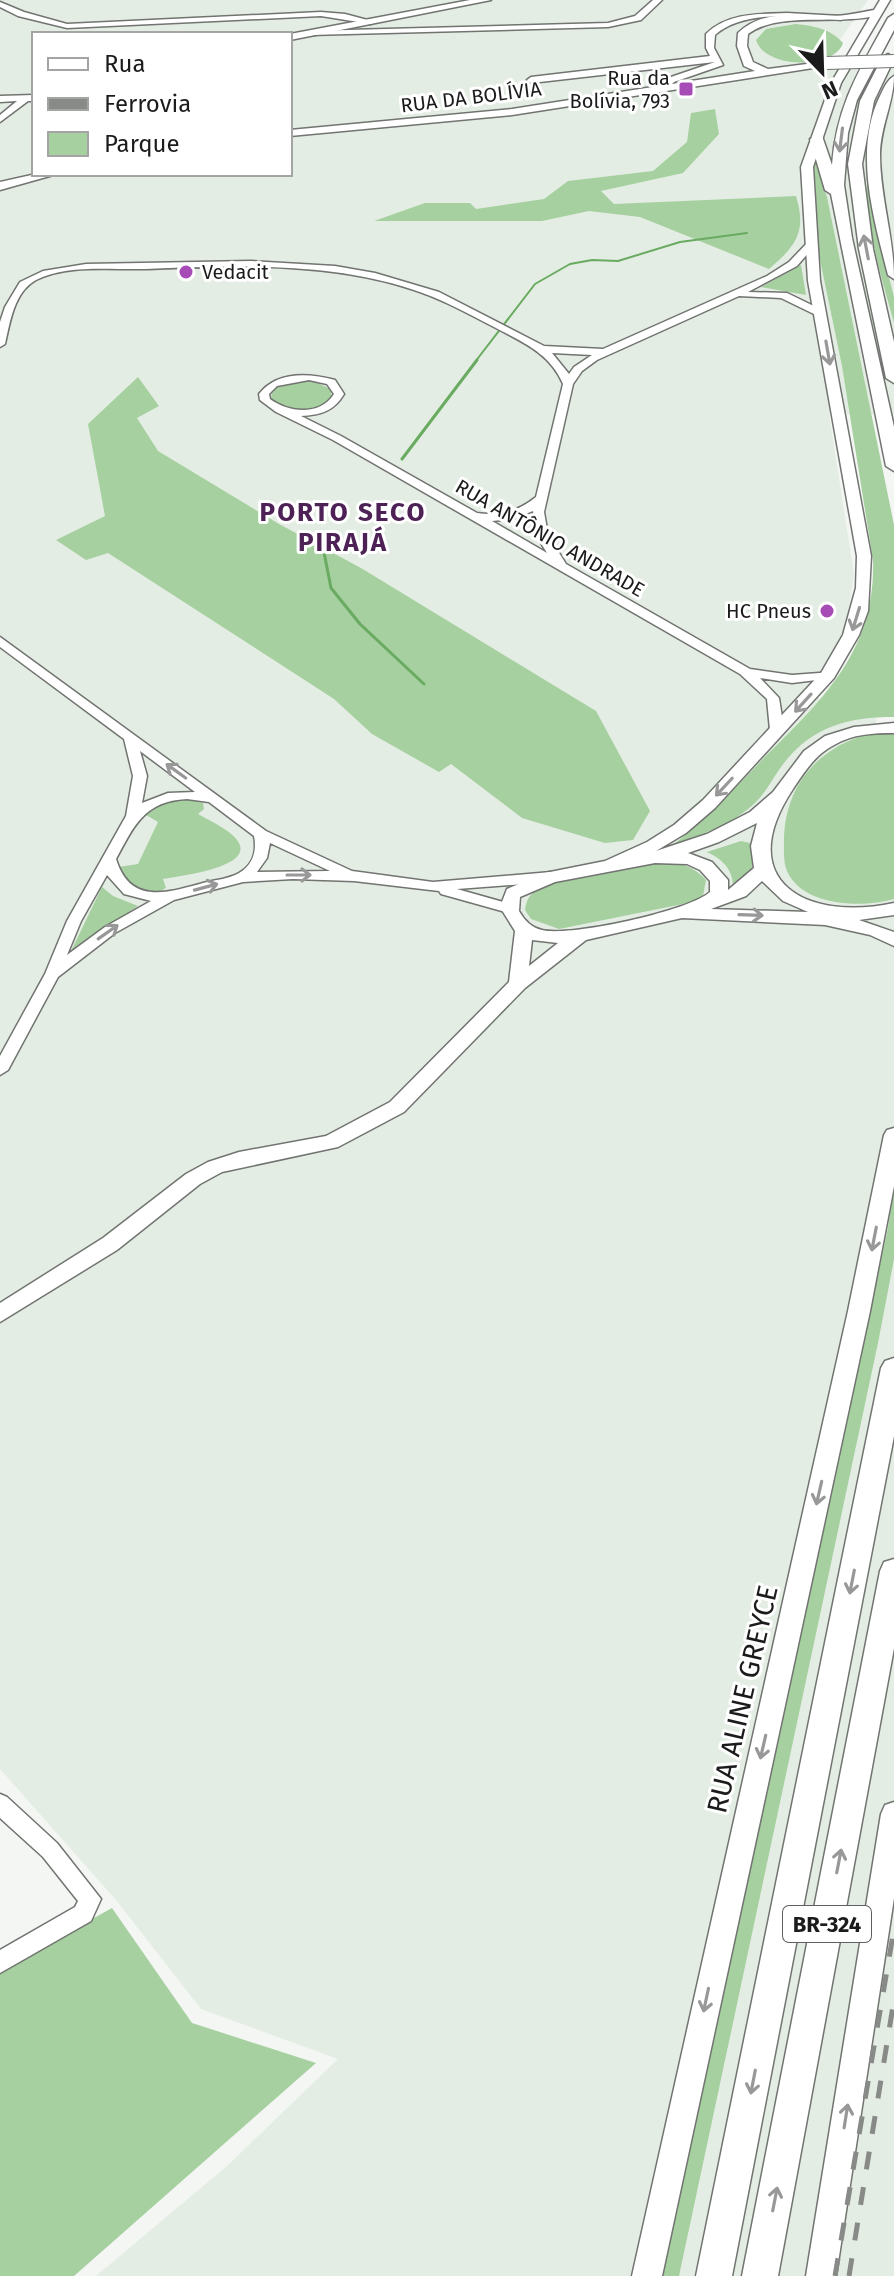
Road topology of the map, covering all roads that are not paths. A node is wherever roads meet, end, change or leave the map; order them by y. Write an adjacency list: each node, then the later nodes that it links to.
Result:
1 (486, 0): 8 (main road)
2 (658, 0): 10 (street)
3 (885, 0): 5 (main road)
4 (0, 4): 9 (street)
5 (878, 12): 6 (main road); 13 (main road)
6 (847, 18): 14 (street); 16 (main road)
7 (894, 18): 17 (highway)
8 (371, 22): 9 (street); 10 (main road)
9 (66, 30)
10 (310, 33): 11 (main road)
11 (292, 37)
12 (894, 48): 42 (highway, one-way to 12)
13 (854, 49): 18 (main road); 20 (main road)
14 (716, 58): 22 (street); 23 (street)
15 (894, 61): 18 (main road, RUA DA BOLÍVIA, bridge)
16 (748, 64): 18 (main road); 19 (main road)
17 (866, 66): 20 (highway); 34 (highway, one-way to 34)
18 (765, 68): 19 (main road, RUA DA BOLÍVIA)
19 (722, 78): 23 (main road, RUA DA BOLÍVIA)
20 (838, 78): 30 (main road)
21 (894, 79): 24 (main road); 31 (main road)
22 (531, 80)
23 (669, 87): 28 (main road, RUA DA BOLÍVIA)
24 (894, 90)
25 (0, 99): 26 (street)
26 (24, 99): 27 (street)
27 (0, 119)
28 (292, 133)
29 (888, 137): 31 (main road)
30 (817, 139): 34 (highway); 35 (main road)
31 (875, 160): 36 (main road)
32 (42, 176): 33 (main road)
33 (0, 186)
34 (840, 211): 47 (highway)
35 (811, 244): 37 (street); 38 (main road)
36 (894, 275)
37 (715, 303): 38 (street); 41 (street)
38 (820, 313): 53 (main road, one-way to 53)
39 (0, 344): 40 (street)
40 (543, 349): 41 (street); 43 (street)
41 (605, 351): 43 (street)
42 (894, 378)
43 (568, 384): 48 (street)
44 (337, 400): 45 (street); 45 (street); 46 (street)
45 (280, 410): 46 (street, RUA ANTÔNIO ANDRADE)
46 (337, 438): 49 (street, RUA ANTÔNIO ANDRADE)
47 (894, 466)
48 (539, 500): 49 (street); 50 (street)
49 (465, 513): 50 (street, RUA ANTÔNIO ANDRADE)
50 (566, 571): 52 (street, RUA ANTÔNIO ANDRADE)
51 (0, 641): 56 (street)
52 (745, 671): 53 (street, RUA ANTÔNIO ANDRADE); 55 (street, RUA ANTÔNIO ANDRADE)
53 (828, 675): 55 (main road, one-way to 55)
54 (894, 728): 57 (main road)
55 (777, 730): 65 (main road, one-way to 65)
56 (130, 737): 58 (street, one-way to 56); 59 (street)
57 (778, 798): 61 (main road); 62 (main road)
58 (214, 799): 59 (street); 60 (street)
59 (133, 816): 64 (street)
60 (261, 834): 67 (street); 68 (street)
61 (701, 844): 62 (main road); 63 (main road)
62 (760, 847): 66 (main road)
63 (655, 857): 65 (main road); 72 (main road)
64 (109, 860): 71 (street); 79 (street)
65 (612, 864): 69 (main road)
66 (764, 868): 72 (main road); 74 (main road)
67 (354, 876): 68 (street, one-way to 67); 70 (street)
68 (243, 877): 71 (street, one-way to 68)
69 (551, 877): 70 (street); 73 (main road)
70 (433, 887): 73 (street)
71 (169, 897): 79 (street, one-way to 71)
72 (706, 905): 75 (main road)
73 (509, 908): 76 (main road)
74 (894, 909)
75 (673, 915): 77 (main road); 78 (main road, one-way to 78)
76 (524, 929): 77 (main road); 80 (main road)
77 (580, 935): 80 (main road)
78 (894, 940)
79 (52, 974): 81 (street)
80 (518, 984): 83 (main road)
81 (0, 1070)
82 (894, 1135): 89 (main road, RUA ALINE GREYCE, one-way to 89)
83 (0, 1314)
84 (894, 1368): 90 (highway, BR-324, one-way to 90)
85 (894, 1571): 91 (highway, BR-324, one-way to 85)
86 (0, 1804): 88 (street)
87 (894, 1814): 92 (main road, one-way to 87)
88 (0, 1962)
89 (647, 2276)
90 (714, 2276)
91 (760, 2276)
92 (821, 2276)

